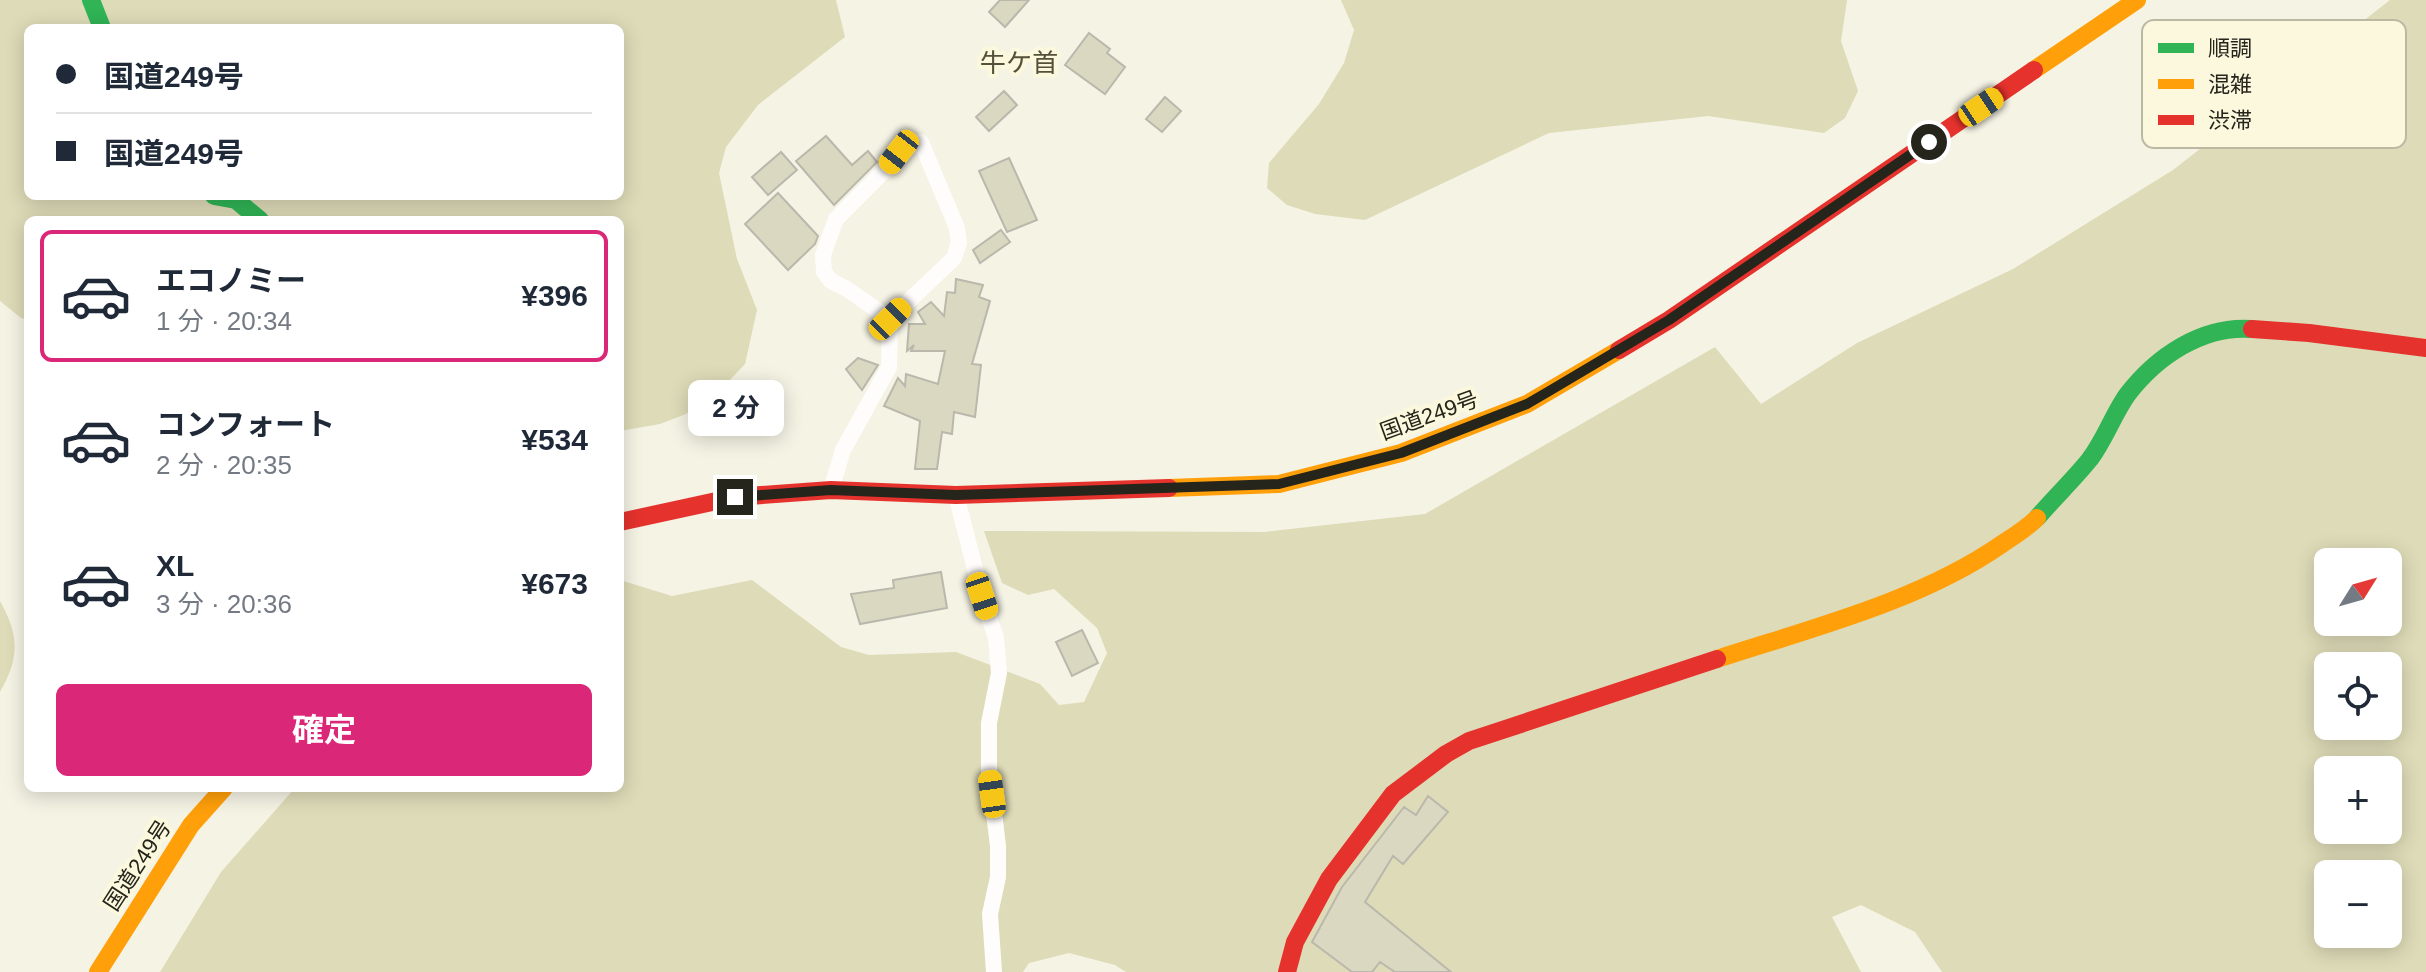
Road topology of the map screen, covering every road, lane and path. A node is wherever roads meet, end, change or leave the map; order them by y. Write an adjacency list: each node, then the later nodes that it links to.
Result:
1 (91, 0): 3 (main road)
2 (2137, 0): 9 (main road, 国道249号)
3 (100, 24)
4 (236, 200): 5 (main road)
5 (255, 216)
6 (890, 319): 6 (street); 8 (street)
7 (2426, 348): 14 (main road)
8 (831, 490): 9 (main road, 国道249号); 10 (main road, 国道249号)
9 (956, 495): 13 (street)
10 (624, 521)
11 (220, 792): 12 (main road, 国道249号)
12 (98, 972)
13 (994, 972)
14 (1287, 972)

